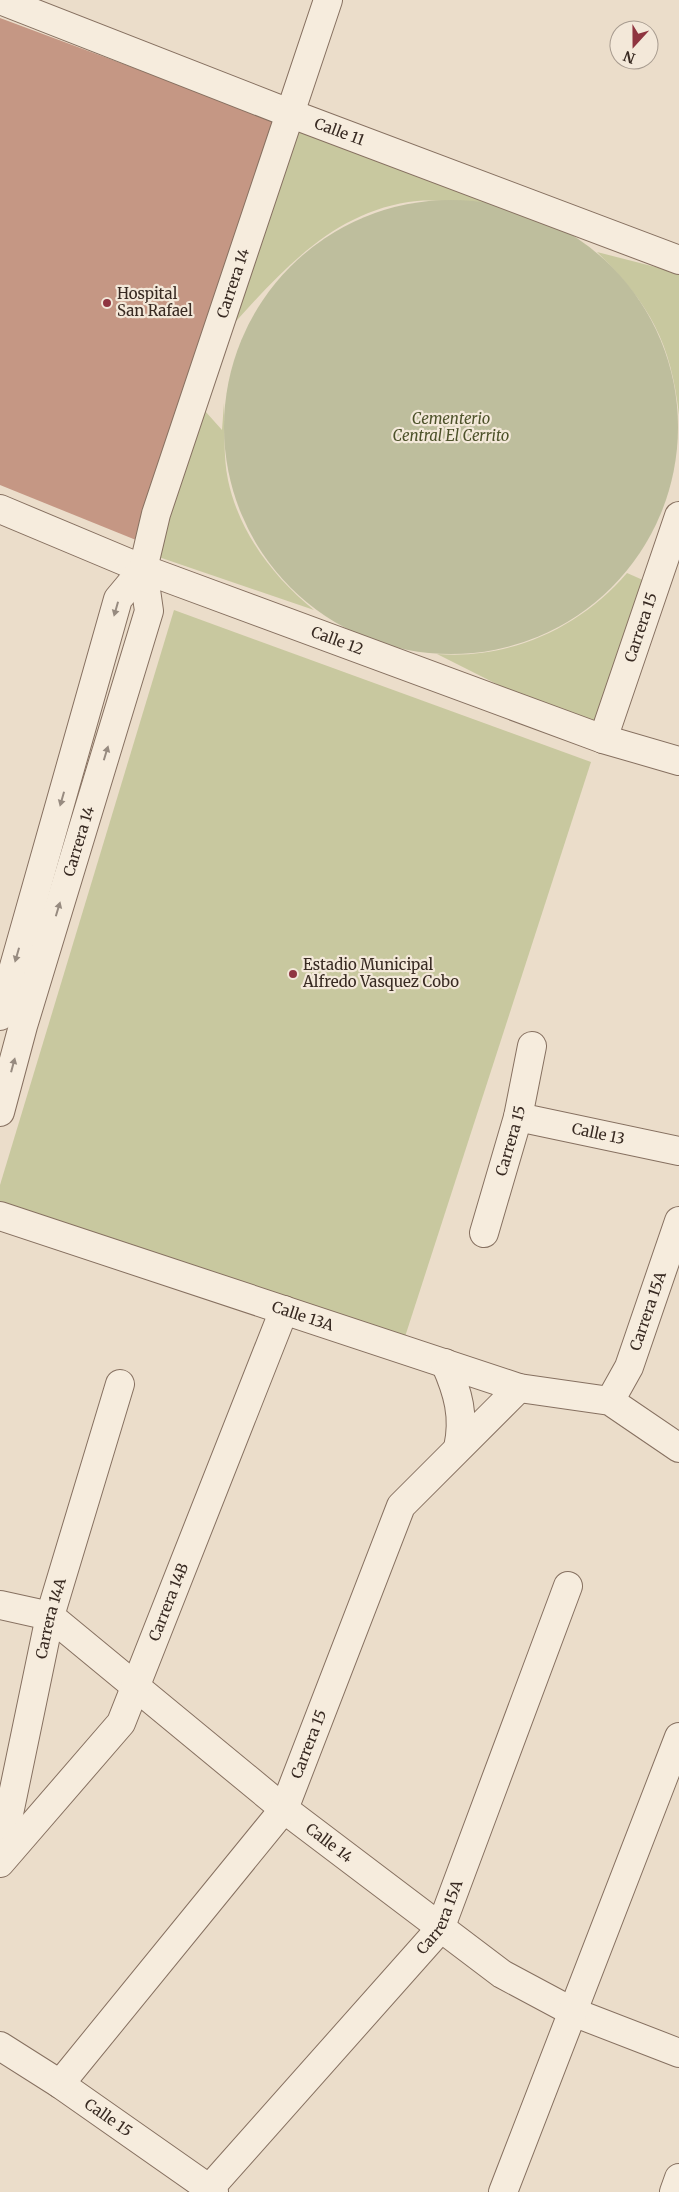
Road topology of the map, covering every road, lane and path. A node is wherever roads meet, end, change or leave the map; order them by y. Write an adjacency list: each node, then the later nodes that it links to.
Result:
1 (0, 0): 3 (street, Calle 11)
2 (328, 0): 3 (street, Carrera 14)
3 (289, 113): 4 (street, Calle 11); 7 (street, Carrera 14)
4 (679, 260)
5 (0, 509): 7 (street, Calle 12)
6 (679, 516): 8 (street, Carrera 15)
7 (143, 569): 8 (street, Calle 12); 10 (street, Carrera 14)
8 (603, 739): 9 (street, Calle 12)
9 (679, 761)
10 (6, 1018): 12 (street, Carrera 14, one-way to 10)
11 (532, 1046): 13 (street, Carrera 15)
12 (0, 1112)
13 (518, 1117): 14 (street, Calle 13); 17 (street, Carrera 15)
14 (679, 1151)
15 (0, 1216): 18 (street, Calle 13A)
16 (679, 1221): 22 (street, Carrera 15A)
17 (484, 1233)
18 (284, 1310): 19 (street, Calle 13A); 28 (street, Carrera 14B)
19 (445, 1363): 21 (street, Calle 13A); 23 (street)
20 (120, 1384): 27 (street, Carrera 14A)
21 (519, 1388): 22 (street, Calle 13A); 23 (street, Carrera 15)
22 (610, 1401): 24 (street)
23 (458, 1448): 30 (street, Carrera 15)
24 (679, 1448)
25 (568, 1586): 33 (street, Carrera 15A)
26 (0, 1605): 27 (street, Calle 14)
27 (50, 1616): 28 (street, Calle 14); 31 (street, Carrera 14A)
28 (135, 1686): 30 (street, Calle 14); 32 (street, Carrera 14B)
29 (679, 1737): 34 (street)
30 (284, 1809): 33 (street, Calle 14); 37 (street, Carrera 15)
31 (0, 1857)
32 (0, 1863)
33 (440, 1929): 34 (street, Calle 14); 39 (street, Carrera 15A)
34 (573, 2012): 36 (street, Calle 14); 40 (street)
35 (0, 2046): 37 (street, Calle 15)
36 (679, 2052)
37 (60, 2084): 39 (street, Calle 15)
38 (679, 2178): 41 (street)
39 (212, 2190)
40 (503, 2192)
41 (674, 2192)

